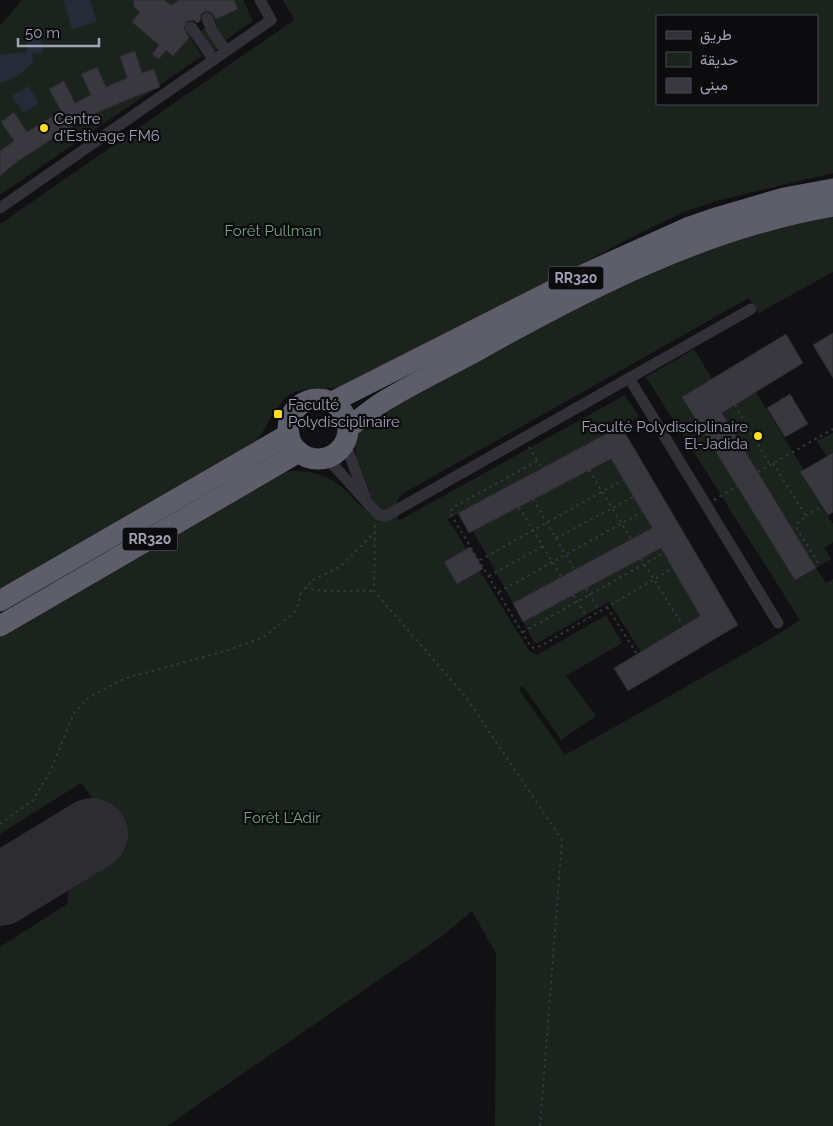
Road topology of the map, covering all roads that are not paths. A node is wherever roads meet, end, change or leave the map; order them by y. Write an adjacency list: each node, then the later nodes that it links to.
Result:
1 (260, 0): 2 (street)
2 (226, 51): 3 (street); 3 (street)
3 (214, 60): 6 (street)
4 (833, 189): 9 (highway, RR320)
5 (833, 206): 10 (highway, RR320)
6 (0, 208)
7 (751, 309): 8 (street)
8 (629, 378): 13 (street); 15 (street)
9 (332, 402): 10 (highway); 11 (highway, RR320)
10 (347, 435): 12 (highway, RR320); 13 (street)
11 (294, 443): 12 (highway); 14 (highway, RR320); 16 (highway, RR320)
12 (326, 457): 13 (street)
13 (371, 507)
14 (0, 602)
15 (778, 623)
16 (0, 626)

